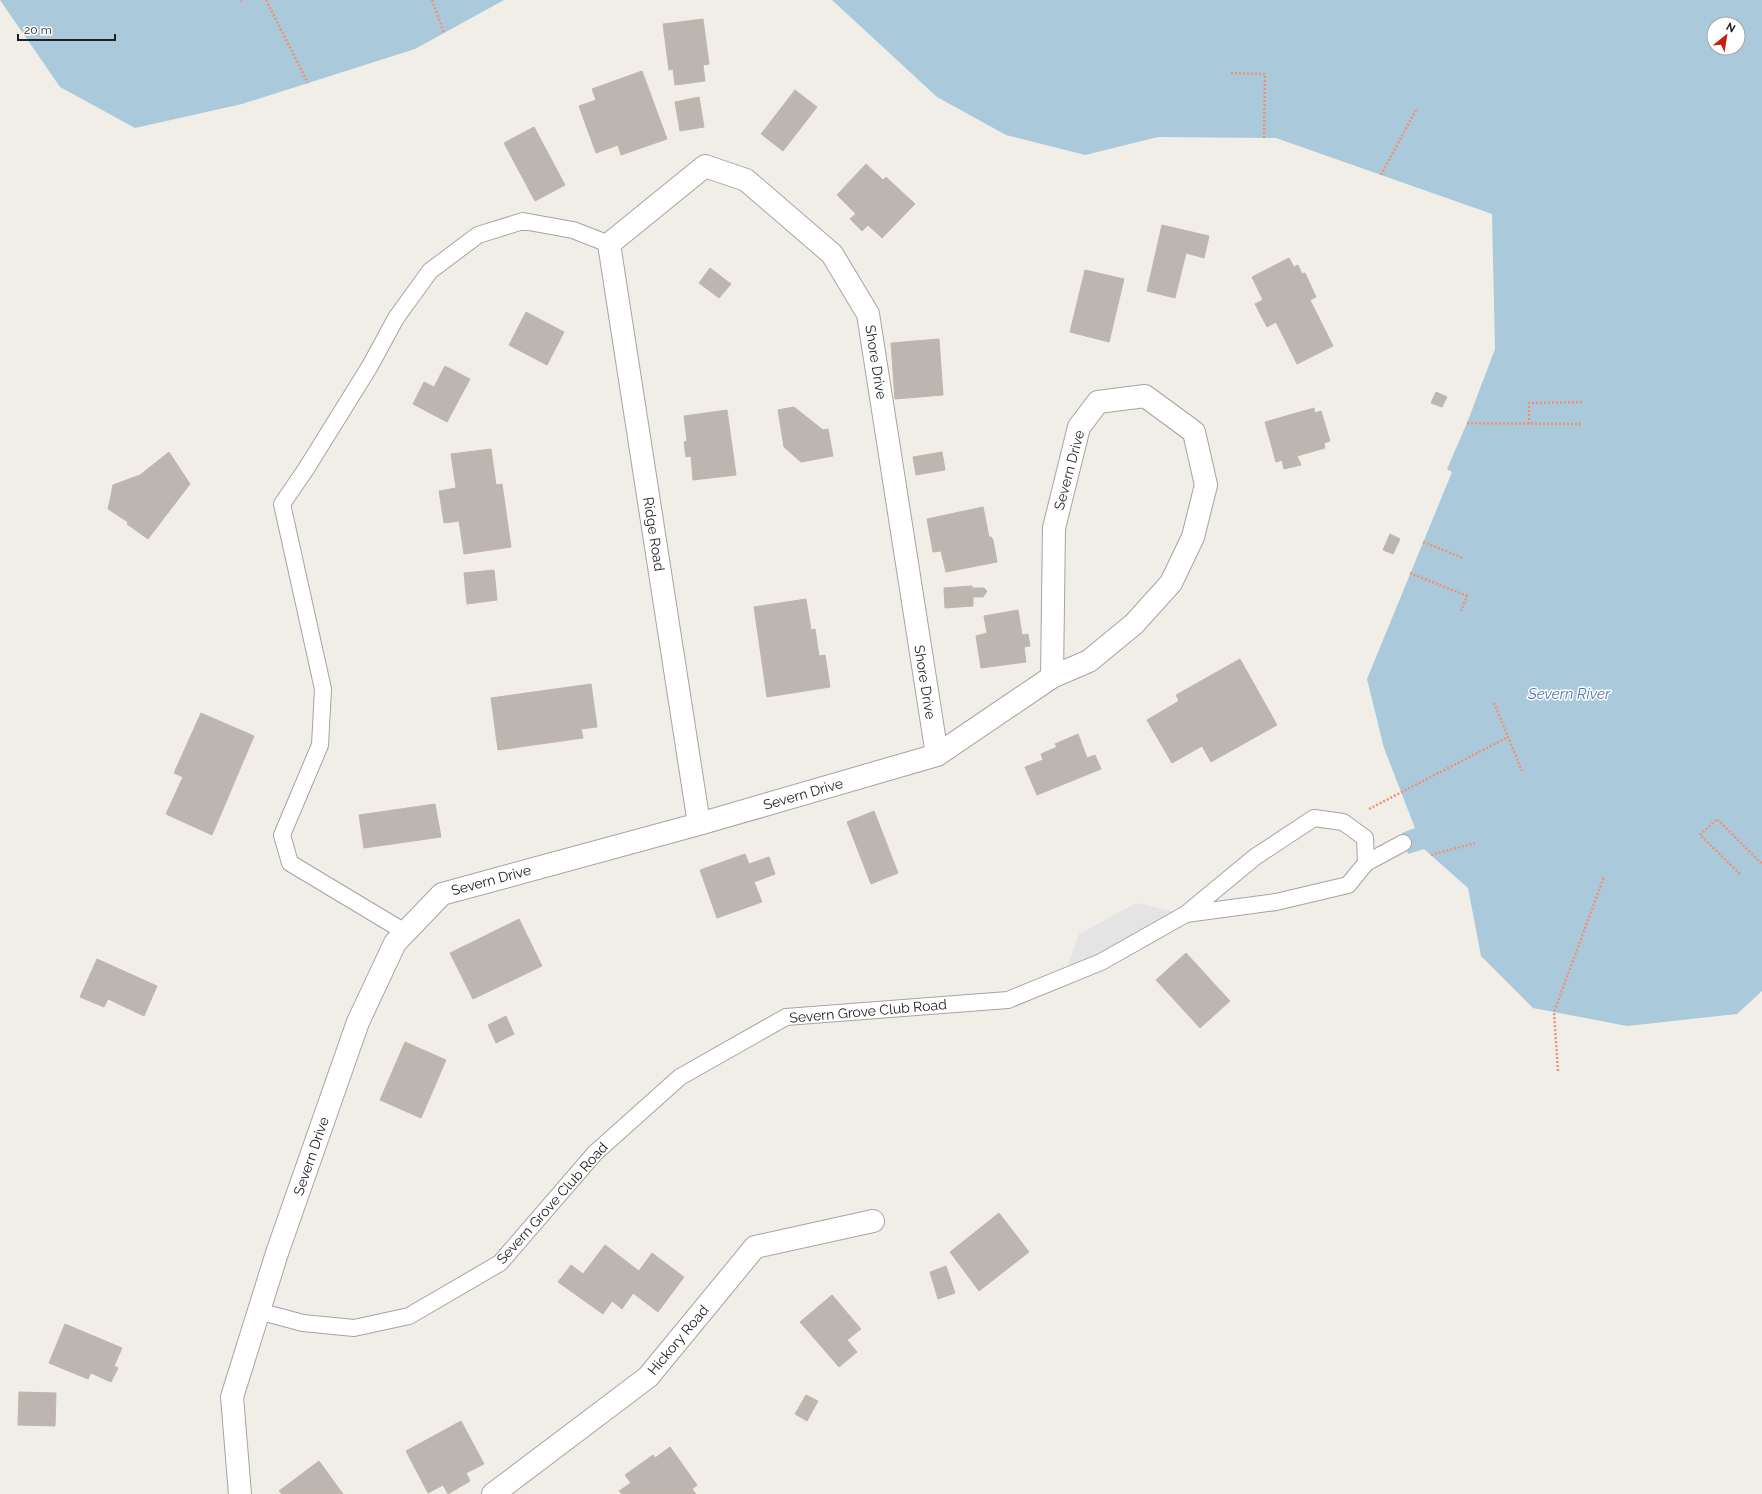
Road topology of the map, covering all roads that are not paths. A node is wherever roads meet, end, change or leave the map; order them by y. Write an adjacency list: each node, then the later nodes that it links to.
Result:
1 (609, 244): 3 (street, Shore Drive); 4 (street, Ridge Road); 8 (lane)
2 (1052, 677): 2 (street, Severn Drive); 3 (street, Severn Drive)
3 (937, 755): 4 (street, Severn Drive)
4 (699, 824): 8 (street, Severn Drive)
5 (1403, 843): 6 (lane)
6 (1366, 863): 7 (lane); 7 (lane)
7 (1186, 914): 10 (lane, Severn Grove Club Road)
8 (405, 932): 10 (street, Severn Drive)
9 (873, 1221): 12 (street, Hickory Road)
10 (258, 1312): 11 (street, Severn Drive)
11 (240, 1494)
12 (493, 1494)

